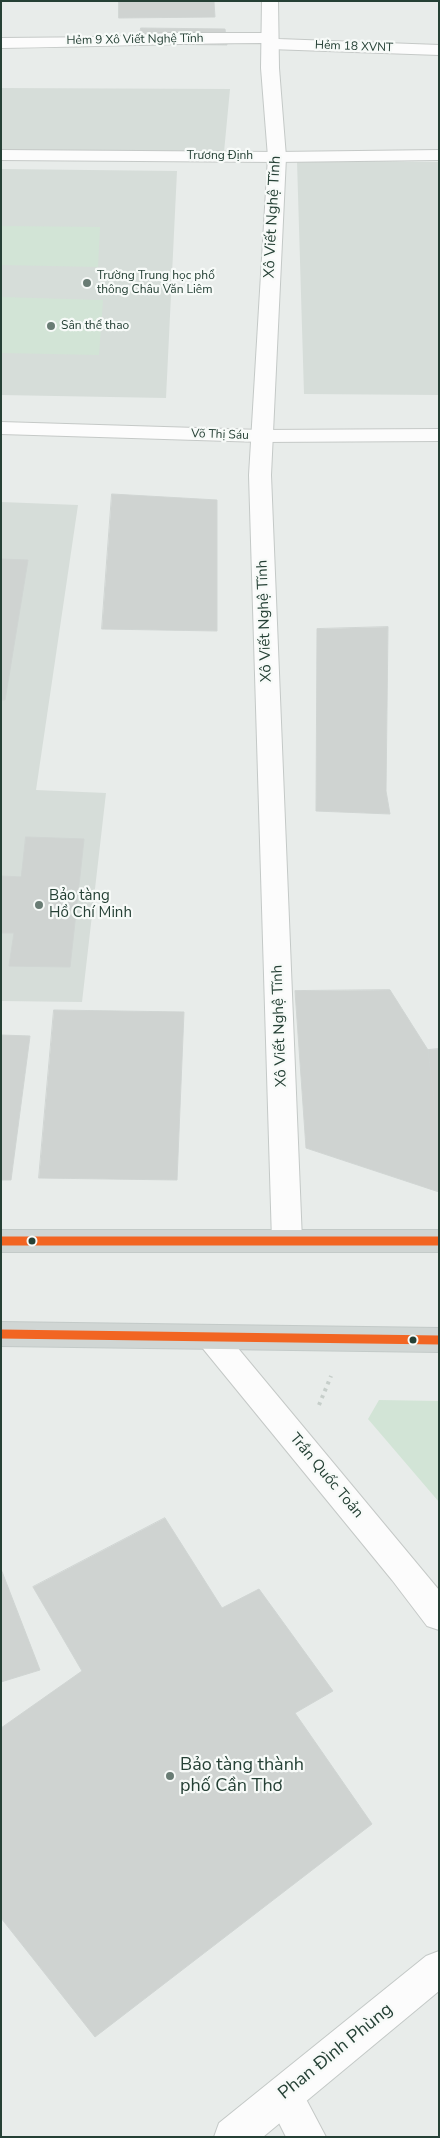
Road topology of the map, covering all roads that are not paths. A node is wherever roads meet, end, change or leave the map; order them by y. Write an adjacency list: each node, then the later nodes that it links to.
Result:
1 (270, 1): 2 (street, Xô Viết Nghệ Tĩnh)
2 (270, 41): 3 (street, Hẻm 9 Xô Viết Nghệ Tĩnh); 4 (street, Hẻm 18 XVNT); 7 (street, Xô Viết Nghệ Tĩnh)
3 (1, 43)
4 (439, 50)
5 (1, 155): 7 (street, Trương Định)
6 (439, 155): 7 (street, Trương Định)
7 (278, 156): 10 (street, Xô Viết Nghệ Tĩnh)
8 (1, 428): 10 (street, Võ Thị Sáu)
9 (439, 435): 10 (street, Võ Thị Sáu)
10 (262, 436): 12 (street, Xô Viết Nghệ Tĩnh)
11 (1, 1241): 12 (main road)
12 (287, 1241): 13 (main road)
13 (439, 1242)
14 (1, 1334): 15 (main road)
15 (211, 1337): 16 (main road); 17 (street, Trần Quốc Toản)
16 (439, 1340)
17 (439, 1616)
18 (439, 1968): 19 (street, Phan Đình Phùng)
19 (284, 2095): 20 (street, Phan Đình Phùng); 21 (street)
20 (233, 2137)
21 (307, 2137)

